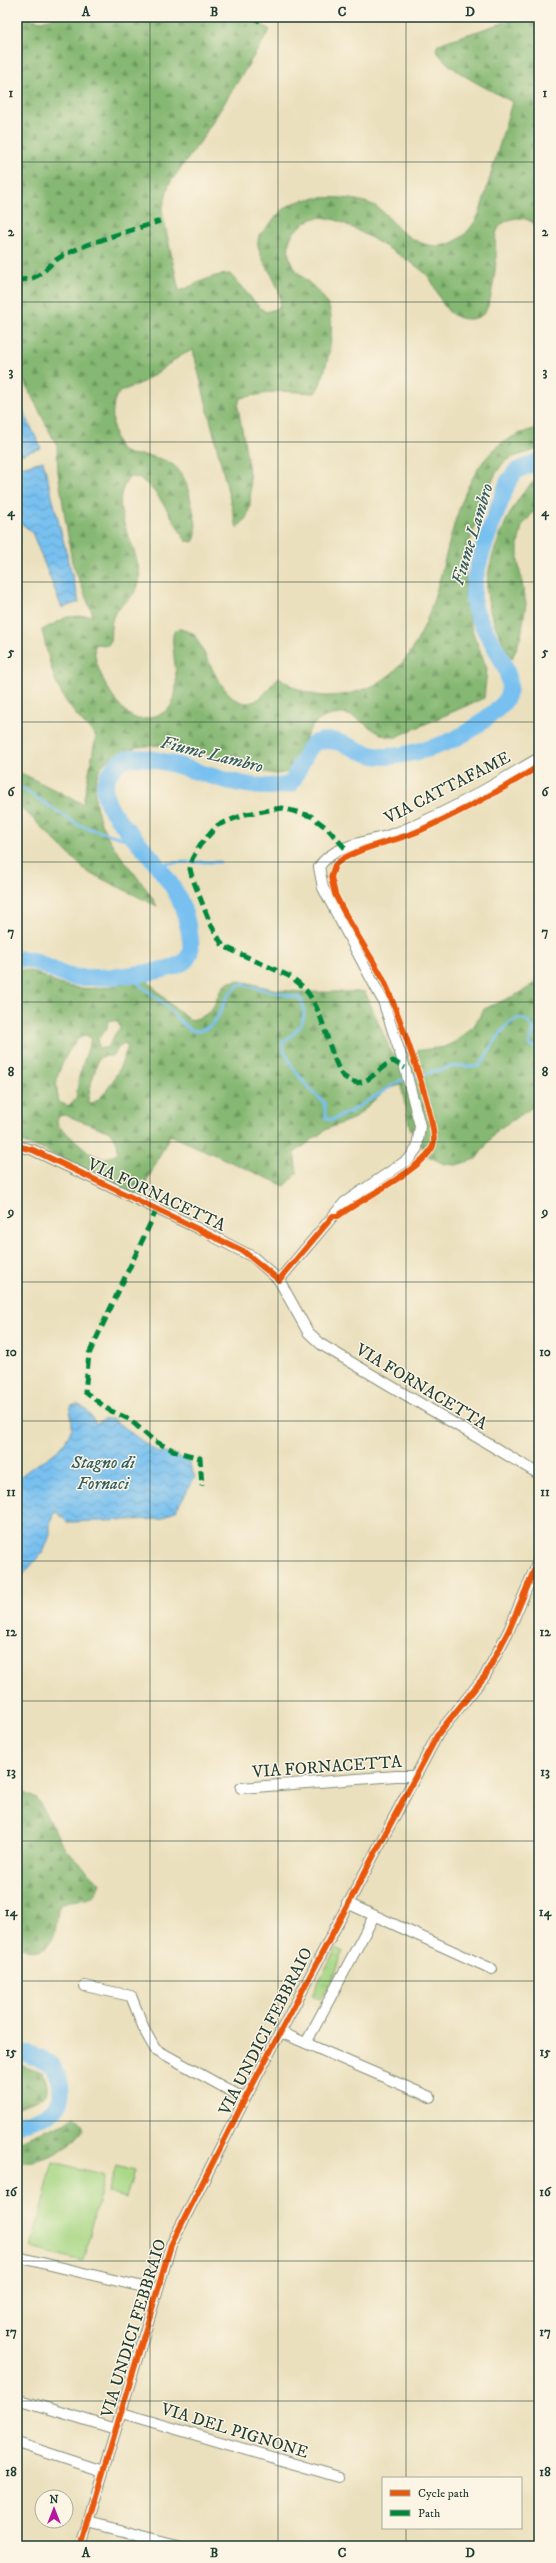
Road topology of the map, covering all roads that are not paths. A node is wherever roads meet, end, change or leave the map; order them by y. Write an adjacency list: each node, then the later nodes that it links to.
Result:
1 (539, 758): 3 (street, VIA CATTAFAME)
2 (17, 1146): 3 (street, VIA FORNACETTA)
3 (278, 1280): 4 (street, VIA FORNACETTA)
4 (539, 1474)
5 (539, 1558): 6 (street, VIA UNDICI FEBBRAIO)
6 (415, 1776): 7 (street, VIA FORNACETTA); 8 (street, VIA UNDICI FEBBRAIO)
7 (241, 1788)
8 (348, 1903): 9 (street); 12 (street, VIA UNDICI FEBBRAIO)
9 (374, 1916): 10 (street); 13 (street)
10 (492, 1970)
11 (85, 1986): 15 (street)
12 (280, 2032): 13 (street); 15 (street, VIA UNDICI FEBBRAIO)
13 (306, 2043): 14 (street)
14 (430, 2097)
15 (245, 2099): 17 (street, VIA UNDICI FEBBRAIO)
16 (17, 2257): 17 (street)
17 (156, 2290): 19 (street, VIA UNDICI FEBBRAIO)
18 (17, 2399): 20 (street)
19 (122, 2413): 20 (street, VIA UNDICI FEBBRAIO); 23 (street, VIA DEL PIGNONE)
20 (116, 2429): 22 (street, VIA UNDICI FEBBRAIO)
21 (17, 2443): 22 (street)
22 (103, 2471): 24 (street, VIA UNDICI FEBBRAIO)
23 (339, 2477)
24 (88, 2522): 25 (street, VIA UNDICI FEBBRAIO); 26 (street)
25 (82, 2546)
26 (182, 2546)

